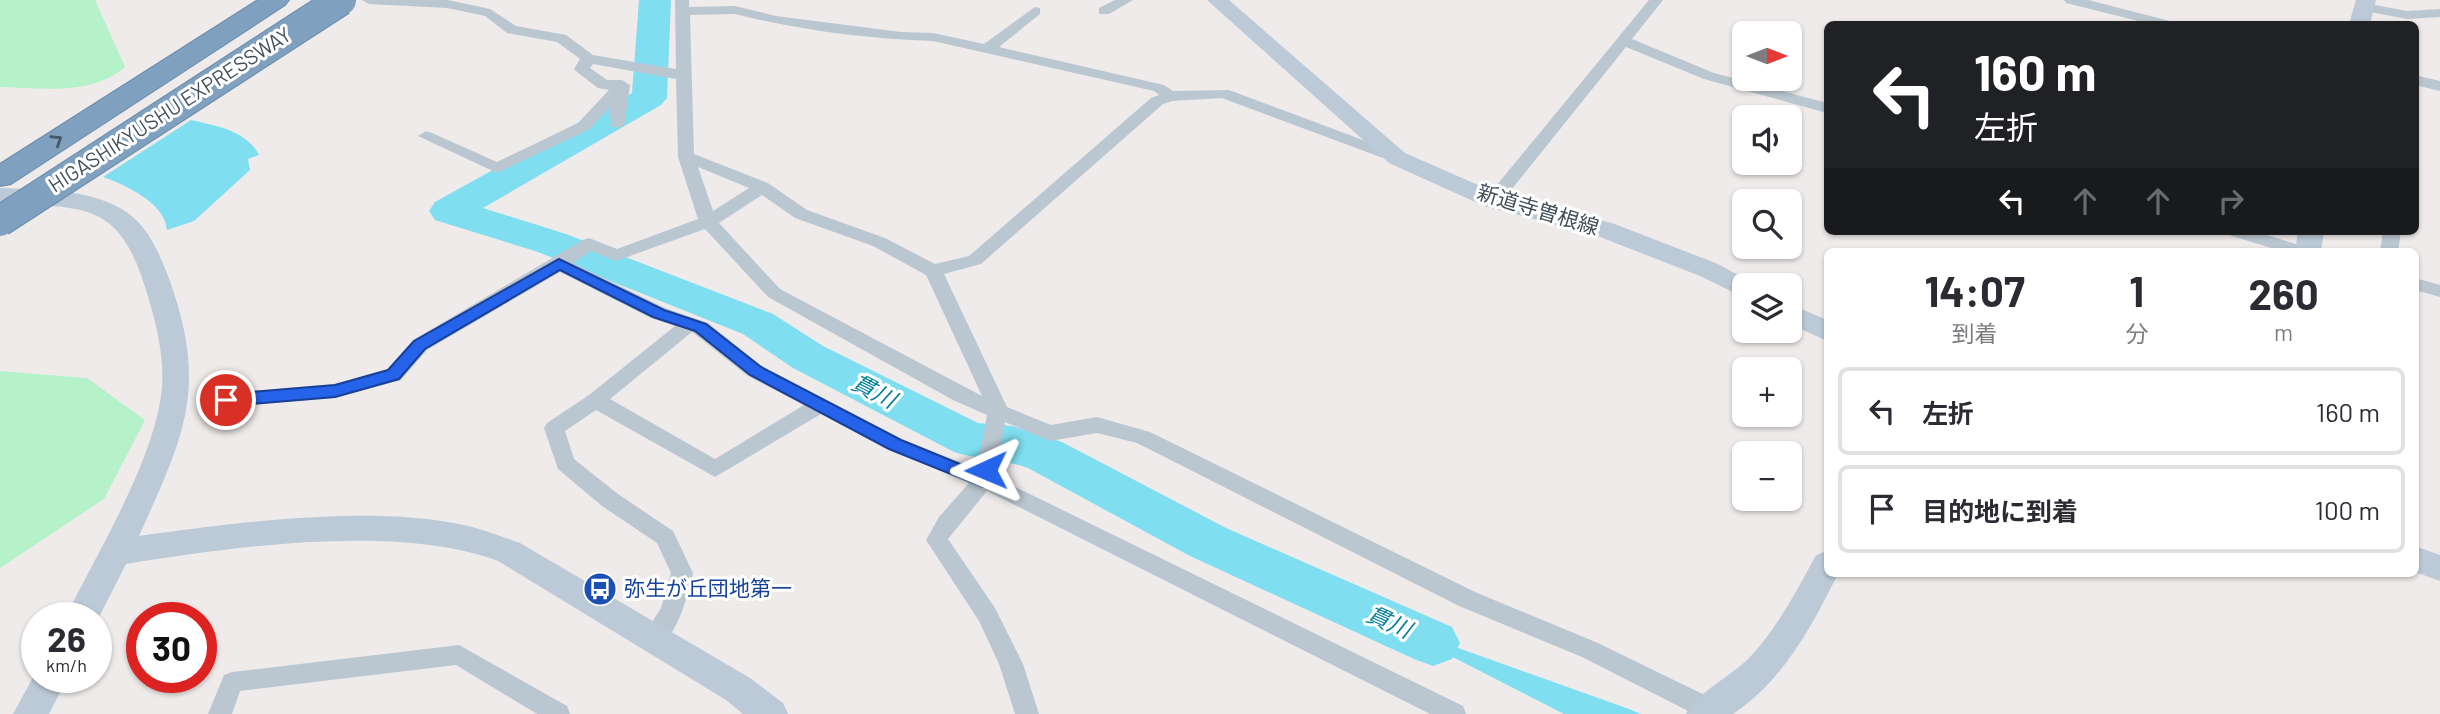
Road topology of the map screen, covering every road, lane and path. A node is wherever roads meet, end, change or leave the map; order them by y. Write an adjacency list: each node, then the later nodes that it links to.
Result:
1 (276, 0): 29 (highway, HIGASHIKYUSHU EXPRESSWAY, one-way to 1)
2 (341, 0): 33 (highway, HIGASHIKYUSHU EXPRESSWAY, bridge)
3 (369, 0): 8 (street)
4 (1126, 0): 11 (street)
5 (1217, 0): 28 (street, 新道寺曽根線)
6 (1656, 0): 15 (street)
7 (2071, 0): 14 (street)
8 (462, 4): 17 (street)
9 (682, 5): 16 (street); 19 (street)
10 (1035, 11): 16 (street)
11 (1104, 11)
12 (2363, 11): 13 (street)
13 (2440, 13)
14 (2153, 21)
15 (1624, 41): 24 (street); 32 (street)
16 (986, 50): 23 (street)
17 (588, 58): 18 (street); 21 (street)
18 (614, 63): 19 (street); 21 (street)
19 (679, 74): 27 (street)
20 (2419, 82): 22 (street)
21 (622, 85): 25 (street); 26 (street)
22 (2440, 86)
23 (1170, 96): 28 (street); 38 (street)
24 (1824, 107)
25 (618, 124)
26 (426, 136)
27 (685, 157): 30 (street); 34 (street)
28 (1397, 158): 32 (street, 新道寺曽根線)
29 (0, 177)
30 (762, 187): 34 (street); 38 (street)
31 (0, 196): 50 (street)
32 (1493, 201): 39 (street, 新道寺曽根線)
33 (0, 221)
34 (704, 223): 37 (street); 48 (street)
35 (2249, 235): 36 (street)
36 (2292, 248)
37 (562, 262): 43 (street); 45 (street)
38 (933, 271): 48 (street)
39 (1732, 282)
40 (2419, 285): 41 (street)
41 (2440, 291)
42 (1802, 319): 44 (street)
43 (689, 324): 46 (street); 47 (street)
44 (1824, 330)
45 (226, 400)
46 (596, 400): 47 (street); 55 (street)
47 (820, 405): 49 (street)
48 (996, 417): 49 (street); 57 (street)
49 (984, 475): 62 (street); 63 (street)
50 (117, 552): 54 (street); 55 (street)
51 (2419, 560): 52 (street)
52 (2440, 568)
53 (1824, 570): 57 (street)
54 (90, 602)
55 (653, 639): 61 (street)
56 (42, 693): 58 (street)
57 (1711, 713)
58 (31, 714)
59 (220, 714): 60 (street)
60 (558, 714)
61 (770, 714)
62 (1027, 714)
63 (1454, 714)

